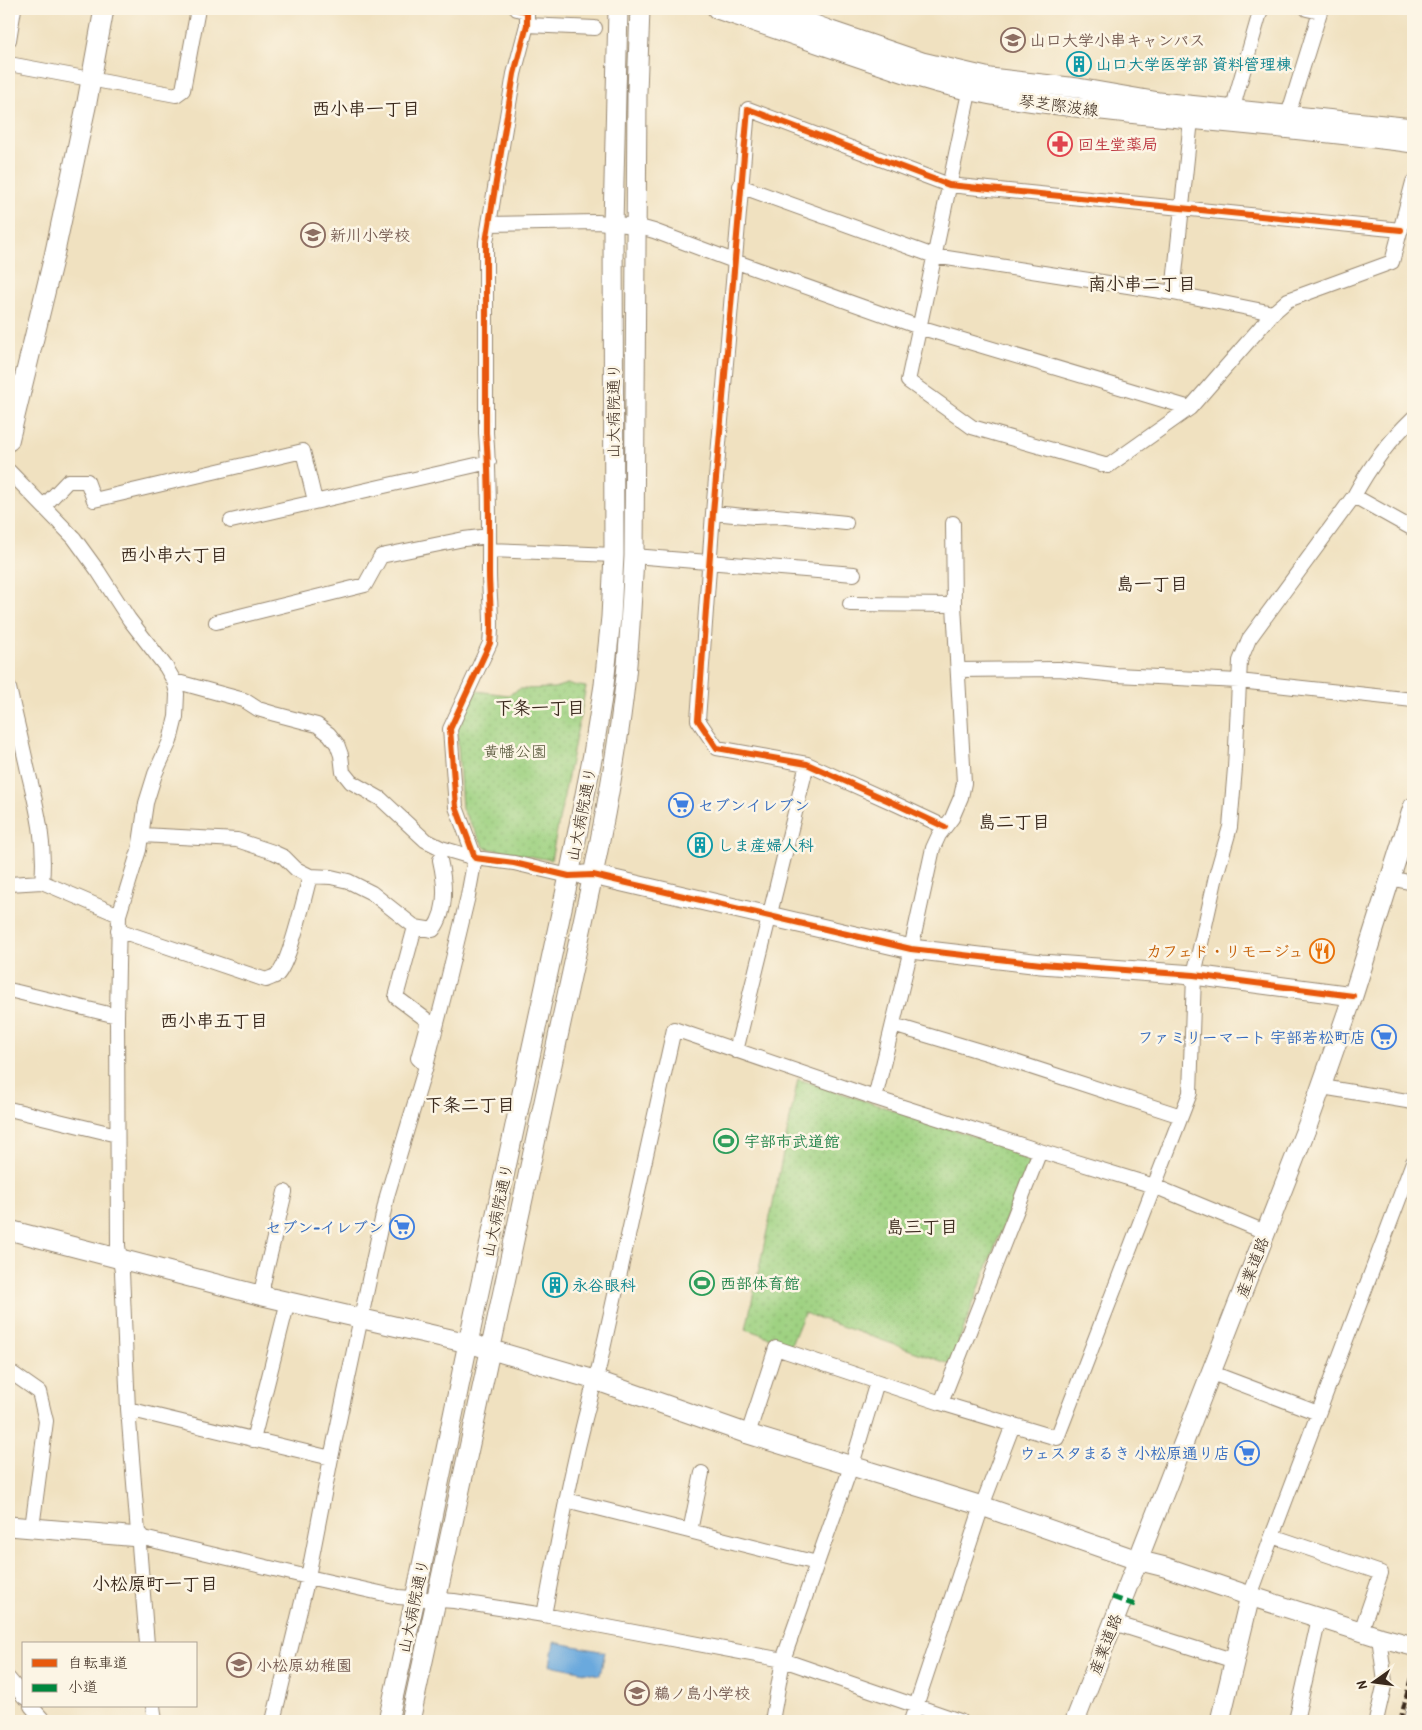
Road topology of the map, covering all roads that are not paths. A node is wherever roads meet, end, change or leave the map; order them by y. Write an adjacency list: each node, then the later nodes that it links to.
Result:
1 (14, 9): 13 (street)
2 (104, 9): 15 (street)
3 (198, 9): 15 (street)
4 (517, 9): 11 (street)
5 (618, 9): 27 (street, 山大病院通り)
6 (640, 9): 28 (street, 山大病院通り)
7 (717, 9): 16 (street, 琴芝際波線)
8 (772, 9): 16 (street, 琴芝際波線)
9 (1260, 9): 19 (street)
10 (1307, 9): 18 (street)
11 (527, 25): 12 (street); 26 (street)
12 (595, 28)
13 (9, 40)
14 (9, 64): 15 (street)
15 (91, 80): 37 (street)
16 (971, 83): 17 (street, 琴芝際波線); 24 (street)
17 (1192, 112): 19 (street, 琴芝際波線); 25 (street)
18 (1288, 115): 19 (street, 琴芝際波線); 20 (street, 琴芝際波線)
19 (1232, 116): 21 (street, 琴芝際波線)
20 (1413, 128)
21 (1413, 143)
22 (1413, 182): 29 (street)
23 (740, 186): 24 (street); 30 (street); 31 (street)
24 (949, 186): 25 (street); 30 (street)
25 (1181, 209): 29 (street); 32 (street)
26 (489, 224): 27 (street); 38 (street)
27 (613, 224): 28 (street); 49 (street, 山大病院通り)
28 (636, 226): 31 (street); 50 (street, 山大病院通り)
29 (1401, 230): 33 (street)
30 (934, 256): 32 (street); 34 (street)
31 (734, 262): 34 (street); 43 (street)
32 (1173, 293): 33 (street)
33 (1273, 313): 35 (street)
34 (919, 326): 35 (street); 35 (street)
35 (1190, 408)
36 (1413, 418): 40 (street)
37 (9, 441)
38 (489, 462): 41 (street); 48 (street)
39 (9, 471): 42 (street)
40 (1354, 496): 47 (street); 57 (street)
41 (315, 502): 42 (street); 44 (street)
42 (44, 506): 58 (street)
43 (713, 513): 46 (street); 51 (street)
44 (231, 521)
45 (953, 522): 54 (street)
46 (846, 523)
47 (1413, 528)
48 (489, 543): 49 (street); 55 (street); 65 (street)
49 (614, 555): 69 (street, 山大病院通り)
50 (634, 556): 51 (street); 67 (street, 山大病院通り)
51 (710, 562): 52 (street); 61 (street)
52 (854, 574)
53 (850, 604): 54 (street)
54 (954, 605): 56 (street)
55 (216, 622)
56 (958, 670): 57 (street); 63 (street)
57 (1239, 680): 60 (street); 79 (street)
58 (174, 681): 64 (street); 65 (street)
59 (9, 688): 71 (street)
60 (1413, 700)
61 (807, 764): 63 (street); 75 (street)
62 (1413, 807): 70 (street, 産業道路)
63 (945, 827): 78 (street)
64 (142, 835): 68 (street); 74 (street)
65 (475, 858): 69 (street); 85 (street)
66 (440, 860): 76 (street)
67 (593, 875): 69 (street); 75 (street); 103 (street, 山大病院通り)
68 (310, 876): 76 (street); 77 (street)
69 (569, 876): 102 (street, 山大病院通り)
70 (1390, 878): 73 (street); 81 (street, 産業道路)
71 (42, 882): 72 (street); 74 (street)
72 (9, 884)
73 (1413, 884)
74 (119, 915): 77 (street)
75 (769, 915): 78 (street); 84 (street)
76 (415, 927): 85 (street)
77 (118, 930): 82 (street)
78 (911, 949): 79 (street); 83 (street)
79 (1194, 975): 81 (street); 90 (street)
80 (9, 990): 82 (street)
81 (1353, 996): 86 (street, 産業道路)
82 (116, 1016): 91 (street)
83 (893, 1025): 87 (street); 90 (street)
84 (736, 1051): 87 (street); 106 (street)
85 (426, 1066): 101 (street)
86 (1322, 1087): 88 (street); 97 (street, 産業道路)
87 (875, 1098): 92 (street)
88 (1413, 1102)
89 (9, 1109): 91 (street)
90 (1181, 1116): 94 (street)
91 (117, 1135): 98 (street)
92 (1040, 1151): 94 (street); 108 (street)
93 (1413, 1162): 110 (street)
94 (1154, 1186): 97 (street); 111 (street)
95 (285, 1192): 99 (street)
96 (9, 1230): 98 (street)
97 (1266, 1232): 105 (street, 産業道路)
98 (120, 1259): 99 (street); 109 (street)
99 (262, 1296): 100 (street)
100 (288, 1301): 101 (street); 113 (street)
101 (361, 1319): 102 (street); 114 (street)
102 (468, 1343): 103 (street); 128 (street, 山大病院通り)
103 (489, 1349): 106 (street); 129 (street, 山大病院通り)
104 (9, 1371): 120 (street)
105 (1212, 1373): 110 (street); 124 (street, 産業道路)
106 (595, 1380): 112 (street); 117 (street)
107 (878, 1382): 108 (street); 112 (street); 115 (street)
108 (942, 1403): 111 (street)
109 (128, 1409): 113 (street); 123 (street)
110 (1318, 1413): 122 (street)
111 (1013, 1425): 118 (street)
112 (748, 1434): 115 (street)
113 (252, 1440): 114 (street)
114 (331, 1458): 126 (street)
115 (851, 1466): 118 (street); 125 (street)
116 (702, 1473): 121 (street)
117 (566, 1500): 121 (street); 130 (street)
118 (982, 1506): 124 (street); 140 (street)
119 (9, 1526): 120 (street)
120 (32, 1528): 123 (street)
121 (690, 1531): 125 (street)
122 (1272, 1536): 127 (street); 133 (street)
123 (139, 1537): 126 (street); 134 (street)
124 (1137, 1560): 127 (street); 132 (street, 産業道路)
125 (817, 1563): 136 (street)
126 (308, 1578): 128 (street); 146 (street)
127 (1250, 1596): 131 (street); 137 (street)
128 (415, 1599): 129 (street); 147 (street, 山大病院通り)
129 (435, 1600): 130 (street); 148 (street, 山大病院通り)
130 (544, 1615): 136 (street)
131 (1319, 1618): 133 (street); 154 (street)
132 (1114, 1623): 137 (street); 152 (street, 産業道路)
133 (1370, 1634): 135 (street); 155 (street)
134 (147, 1642)
135 (1413, 1646)
136 (783, 1660): 140 (street); 149 (street)
137 (1235, 1660): 153 (street)
138 (9, 1679): 139 (street)
139 (22, 1695)
140 (915, 1706): 150 (street); 151 (street)
141 (33, 1708): 144 (street)
142 (153, 1708): 145 (street)
143 (1413, 1711): 156 (street)
144 (44, 1721)
145 (155, 1721)
146 (273, 1721)
147 (388, 1721)
148 (410, 1721)
149 (772, 1721)
150 (910, 1721)
151 (960, 1721)
152 (1075, 1721)
153 (1220, 1721)
154 (1296, 1721)
155 (1376, 1721)
156 (1411, 1721)

